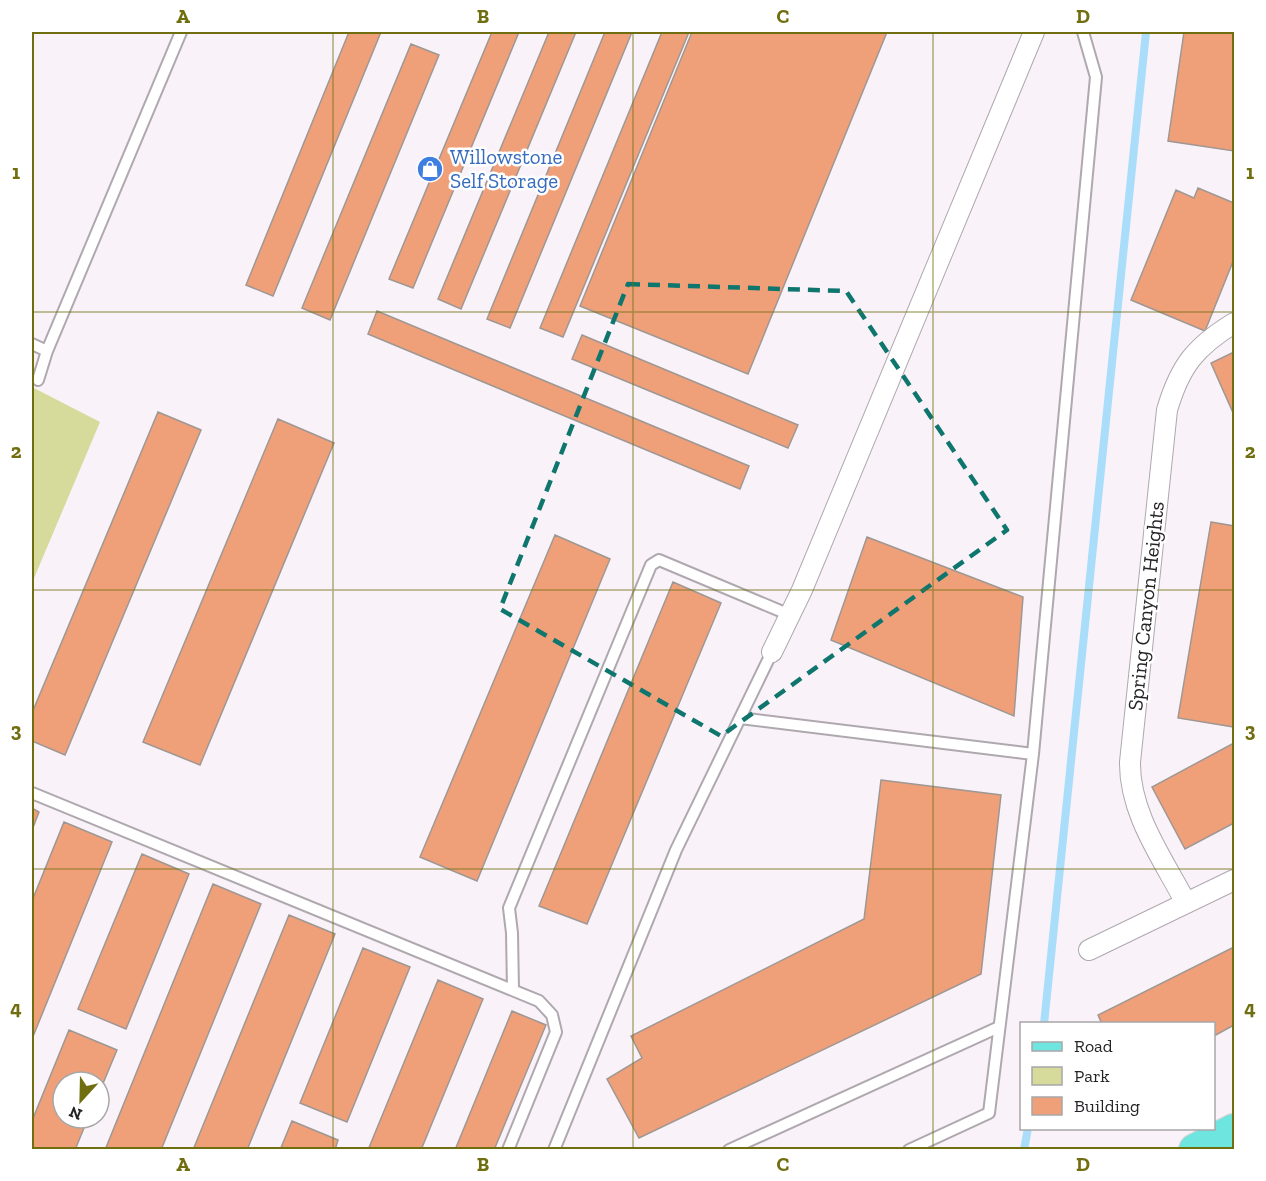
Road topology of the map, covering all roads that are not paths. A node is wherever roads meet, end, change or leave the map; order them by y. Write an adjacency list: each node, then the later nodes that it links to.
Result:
1 (181, 32): 6 (lane)
2 (1034, 32): 8 (street)
3 (1083, 32): 11 (lane)
4 (1234, 323): 14 (street, Spring Canyon Heights)
5 (32, 344): 6 (lane)
6 (47, 351): 7 (lane)
7 (38, 380)
8 (790, 615): 9 (street); 16 (lane)
9 (772, 652): 10 (lane)
10 (740, 718): 11 (lane); 20 (lane)
11 (1033, 754): 17 (lane)
12 (32, 793): 16 (lane)
13 (1234, 880): 14 (street)
14 (1186, 903): 15 (street)
15 (1089, 950)
16 (513, 990): 19 (lane)
17 (999, 1027): 21 (lane); 22 (lane)
18 (1234, 1130): 23 (main road)
19 (508, 1149)
20 (554, 1149)
21 (729, 1149)
22 (909, 1149)
23 (1195, 1149)

